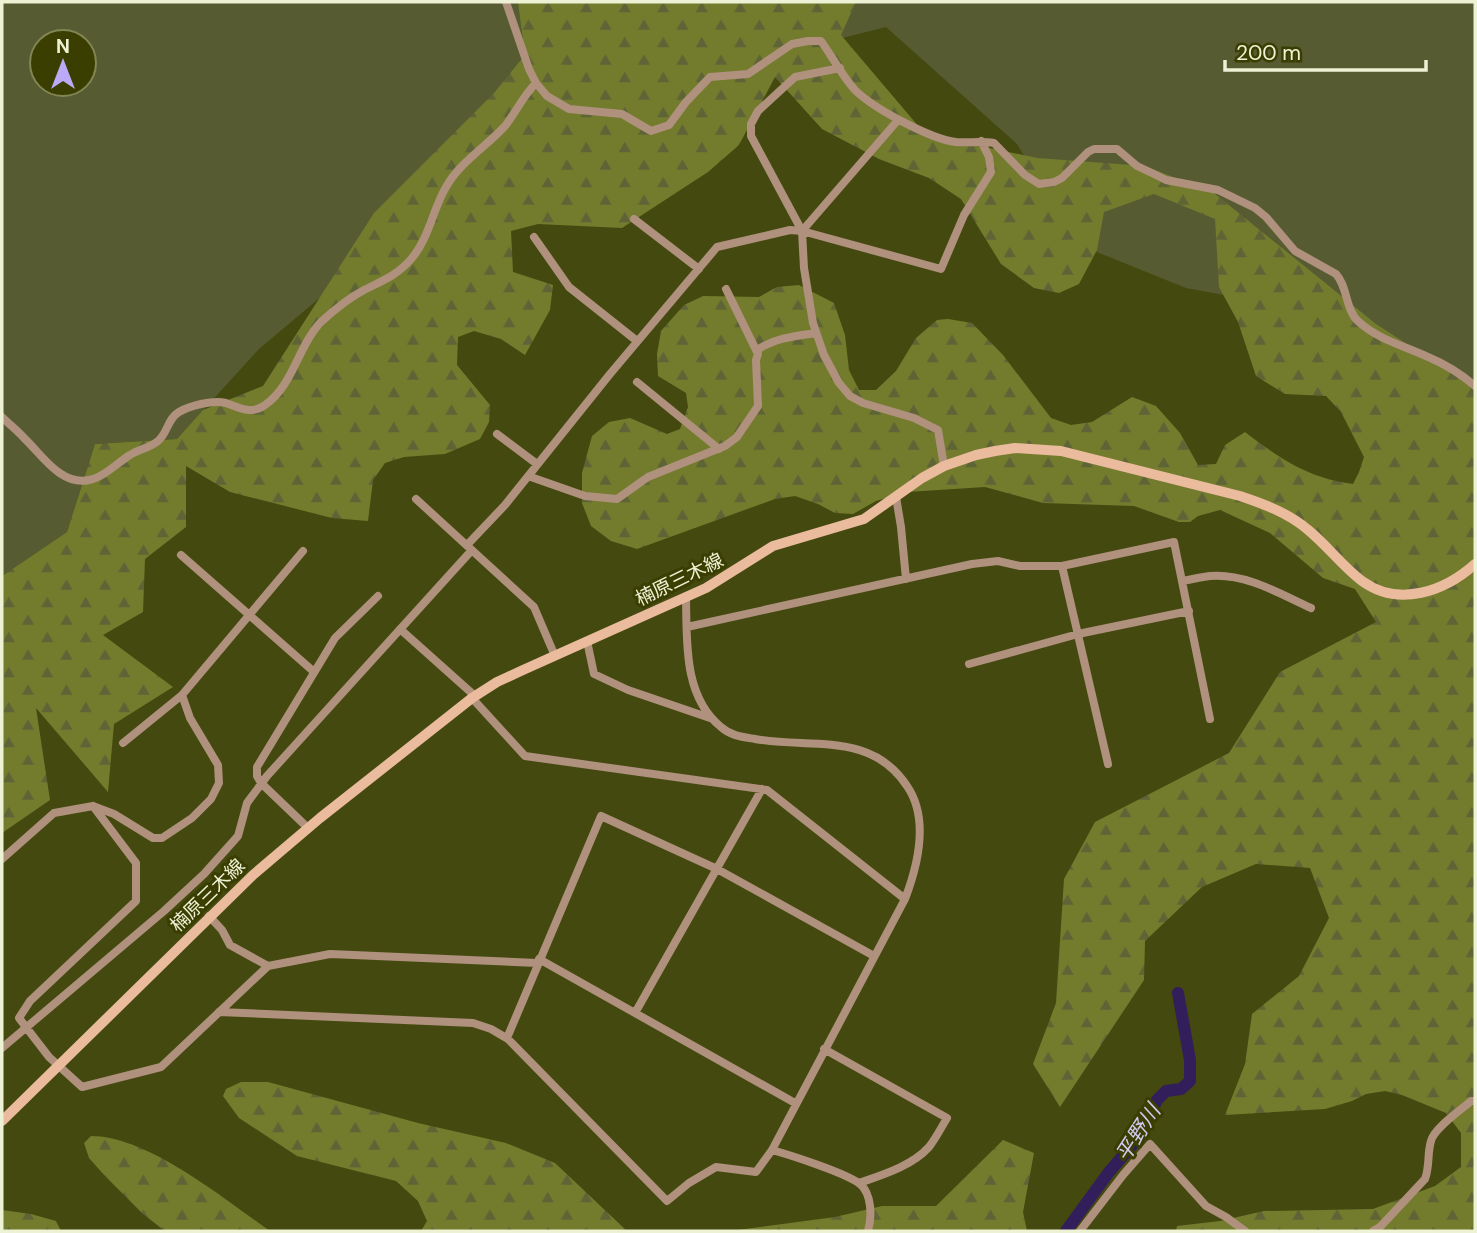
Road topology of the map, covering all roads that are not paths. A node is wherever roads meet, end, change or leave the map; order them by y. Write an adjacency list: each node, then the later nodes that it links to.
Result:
1 (506, 2): 3 (street)
2 (840, 68): 3 (street); 4 (street); 7 (street)
3 (536, 83): 16 (street)
4 (898, 120): 5 (street); 7 (street)
5 (981, 141): 7 (street); 15 (street)
6 (634, 219): 9 (street)
7 (802, 231): 9 (street); 11 (street)
8 (534, 237): 12 (street)
9 (699, 269): 12 (street)
10 (726, 289): 13 (street)
11 (816, 333): 13 (street); 20 (street)
12 (638, 341): 19 (street)
13 (757, 351): 18 (street)
14 (637, 382): 18 (street)
15 (1475, 386)
16 (2, 417)
17 (497, 434): 19 (street)
18 (719, 449): 21 (street)
19 (537, 464): 21 (street)
20 (944, 466): 22 (main road, 楠原三木線); 27 (main road, 楠原三木線)
21 (528, 476): 24 (street)
22 (896, 497): 29 (street); 32 (main road, 楠原三木線)
23 (416, 499): 24 (street)
24 (470, 548): 37 (street); 40 (street)
25 (303, 551): 35 (street)
26 (181, 555): 35 (street)
27 (1475, 564)
28 (1062, 566): 29 (street); 30 (street); 38 (street)
29 (906, 579): 36 (street)
30 (1183, 581): 33 (street); 34 (street)
31 (378, 596): 42 (street)
32 (687, 597): 36 (street); 39 (main road, 楠原三木線)
33 (1311, 608)
34 (1189, 611): 38 (street); 46 (street)
35 (250, 615): 42 (street); 43 (street)
36 (687, 627): 45 (street)
37 (400, 629): 44 (street); 49 (street)
38 (1078, 634): 41 (street); 48 (street)
39 (587, 641): 40 (main road, 楠原三木線); 45 (street)
40 (555, 656): 44 (main road, 楠原三木線)
41 (969, 664)
42 (313, 671): 49 (street)
43 (181, 695): 47 (street); 51 (street)
44 (473, 697): 50 (street); 52 (main road, 楠原三木線)
45 (713, 719): 55 (street)
46 (1210, 719)
47 (123, 743)
48 (1108, 764)
49 (261, 783): 52 (street); 62 (street)
50 (762, 789): 54 (street); 55 (street)
51 (93, 806): 53 (street); 62 (street)
52 (308, 828): 56 (main road, 楠原三木線)
53 (2, 859)
54 (717, 869): 57 (street); 58 (street); 61 (street)
55 (905, 899): 57 (street)
56 (209, 916): 59 (street); 66 (main road, 楠原三木線)
57 (874, 956): 65 (street)
58 (538, 961): 59 (street); 61 (street); 63 (street)
59 (268, 966): 60 (street)
60 (219, 1012): 63 (street); 66 (street)
61 (635, 1013): 68 (street)
62 (25, 1028): 64 (street); 66 (street)
63 (507, 1038): 70 (street)
64 (2, 1048)
65 (824, 1049): 68 (street); 71 (street)
66 (58, 1065): 69 (main road, 楠原三木線)
67 (1475, 1101): 75 (street)
68 (795, 1103): 70 (street)
69 (2, 1121)
70 (772, 1150): 71 (street)
71 (859, 1184): 72 (street)
72 (868, 1231)
73 (1080, 1231): 74 (street)
74 (1245, 1231)
75 (1373, 1231)

